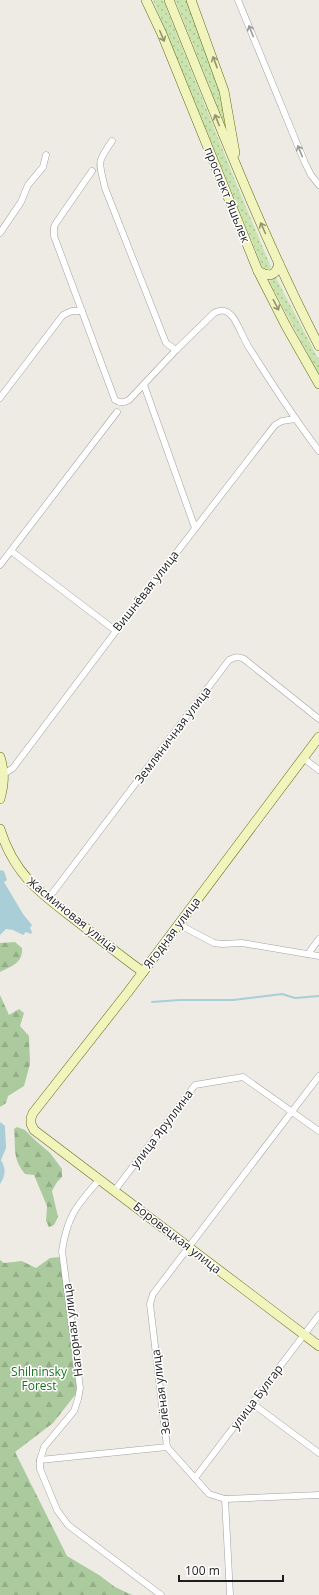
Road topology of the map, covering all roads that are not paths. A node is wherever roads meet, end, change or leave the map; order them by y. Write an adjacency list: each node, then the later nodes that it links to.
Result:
1 (146, 0): 12 (street, проспект Яшьлек, one-way to 12)
2 (169, 0): 7 (street, проспект Яшьлек, one-way to 2)
3 (191, 0): 7 (street, one-way to 3)
4 (238, 0): 9 (street, one-way to 4)
5 (112, 141): 15 (street)
6 (46, 155): 10 (street)
7 (237, 169): 11 (street, проспект Яшьлек, one-way to 7)
8 (92, 171): 13 (street)
9 (319, 184)
10 (0, 233)
11 (279, 264): 12 (street); 14 (street, проспект Яшьлек)
12 (258, 270): 16 (street, проспект Яшьлек, one-way to 16)
13 (82, 311): 17 (street); 18 (street)
14 (319, 346)
15 (176, 350): 17 (street); 20 (street)
16 (319, 384)
17 (144, 385): 22 (street)
18 (0, 398)
19 (117, 412): 23 (street)
20 (295, 419): 21 (street); 22 (street, Вишнёвая улица)
21 (319, 451)
22 (195, 528): 25 (street, Вишнёвая улица)
23 (11, 551): 24 (street); 25 (street)
24 (0, 565)
25 (116, 630): 31 (street, Вишнёвая улица)
26 (319, 719): 34 (street, Земляничная улица)
27 (319, 737): 29 (street, Ягодная улица)
28 (0, 757): 31 (street)
29 (303, 758): 30 (street); 35 (street, Ягодная улица)
30 (319, 770)
31 (4, 774): 32 (street)
32 (0, 799)
33 (0, 830): 34 (street, Жасминовая улица)
34 (48, 899): 39 (street, Жасминовая улица)
35 (178, 924): 37 (street); 39 (street, Ягодная улица)
36 (319, 938): 37 (street)
37 (308, 954): 38 (street)
38 (319, 956)
39 (143, 972): 42 (street, Ягодная улица)
40 (319, 1076): 41 (street, Зелёная улица)
41 (291, 1112): 43 (street, улица Яруллина); 45 (street, улица Яруллина); 46 (street, Зелёная улица)
42 (34, 1130): 44 (street, Боровецкая улица)
43 (319, 1131)
44 (100, 1179): 45 (street, Боровецкая улица); 53 (street, Нагорная улица)
45 (116, 1190): 46 (street, Боровецкая улица)
46 (189, 1247): 48 (street, Боровецкая улица); 51 (street, Зелёная улица)
47 (319, 1315): 48 (street, улица Булгар)
48 (304, 1335): 49 (street, Боровецкая улица); 50 (street, улица Булгар)
49 (319, 1346)
50 (253, 1404): 52 (street); 54 (street, улица Булгар)
51 (167, 1447): 53 (street); 54 (street, Зелёная улица)
52 (319, 1453)
53 (40, 1460): 57 (street)
54 (195, 1478): 56 (street, Зелёная улица)
55 (319, 1495): 56 (street, Зелёная улица)
56 (225, 1499): 58 (street)
57 (160, 1595)
58 (230, 1595)

